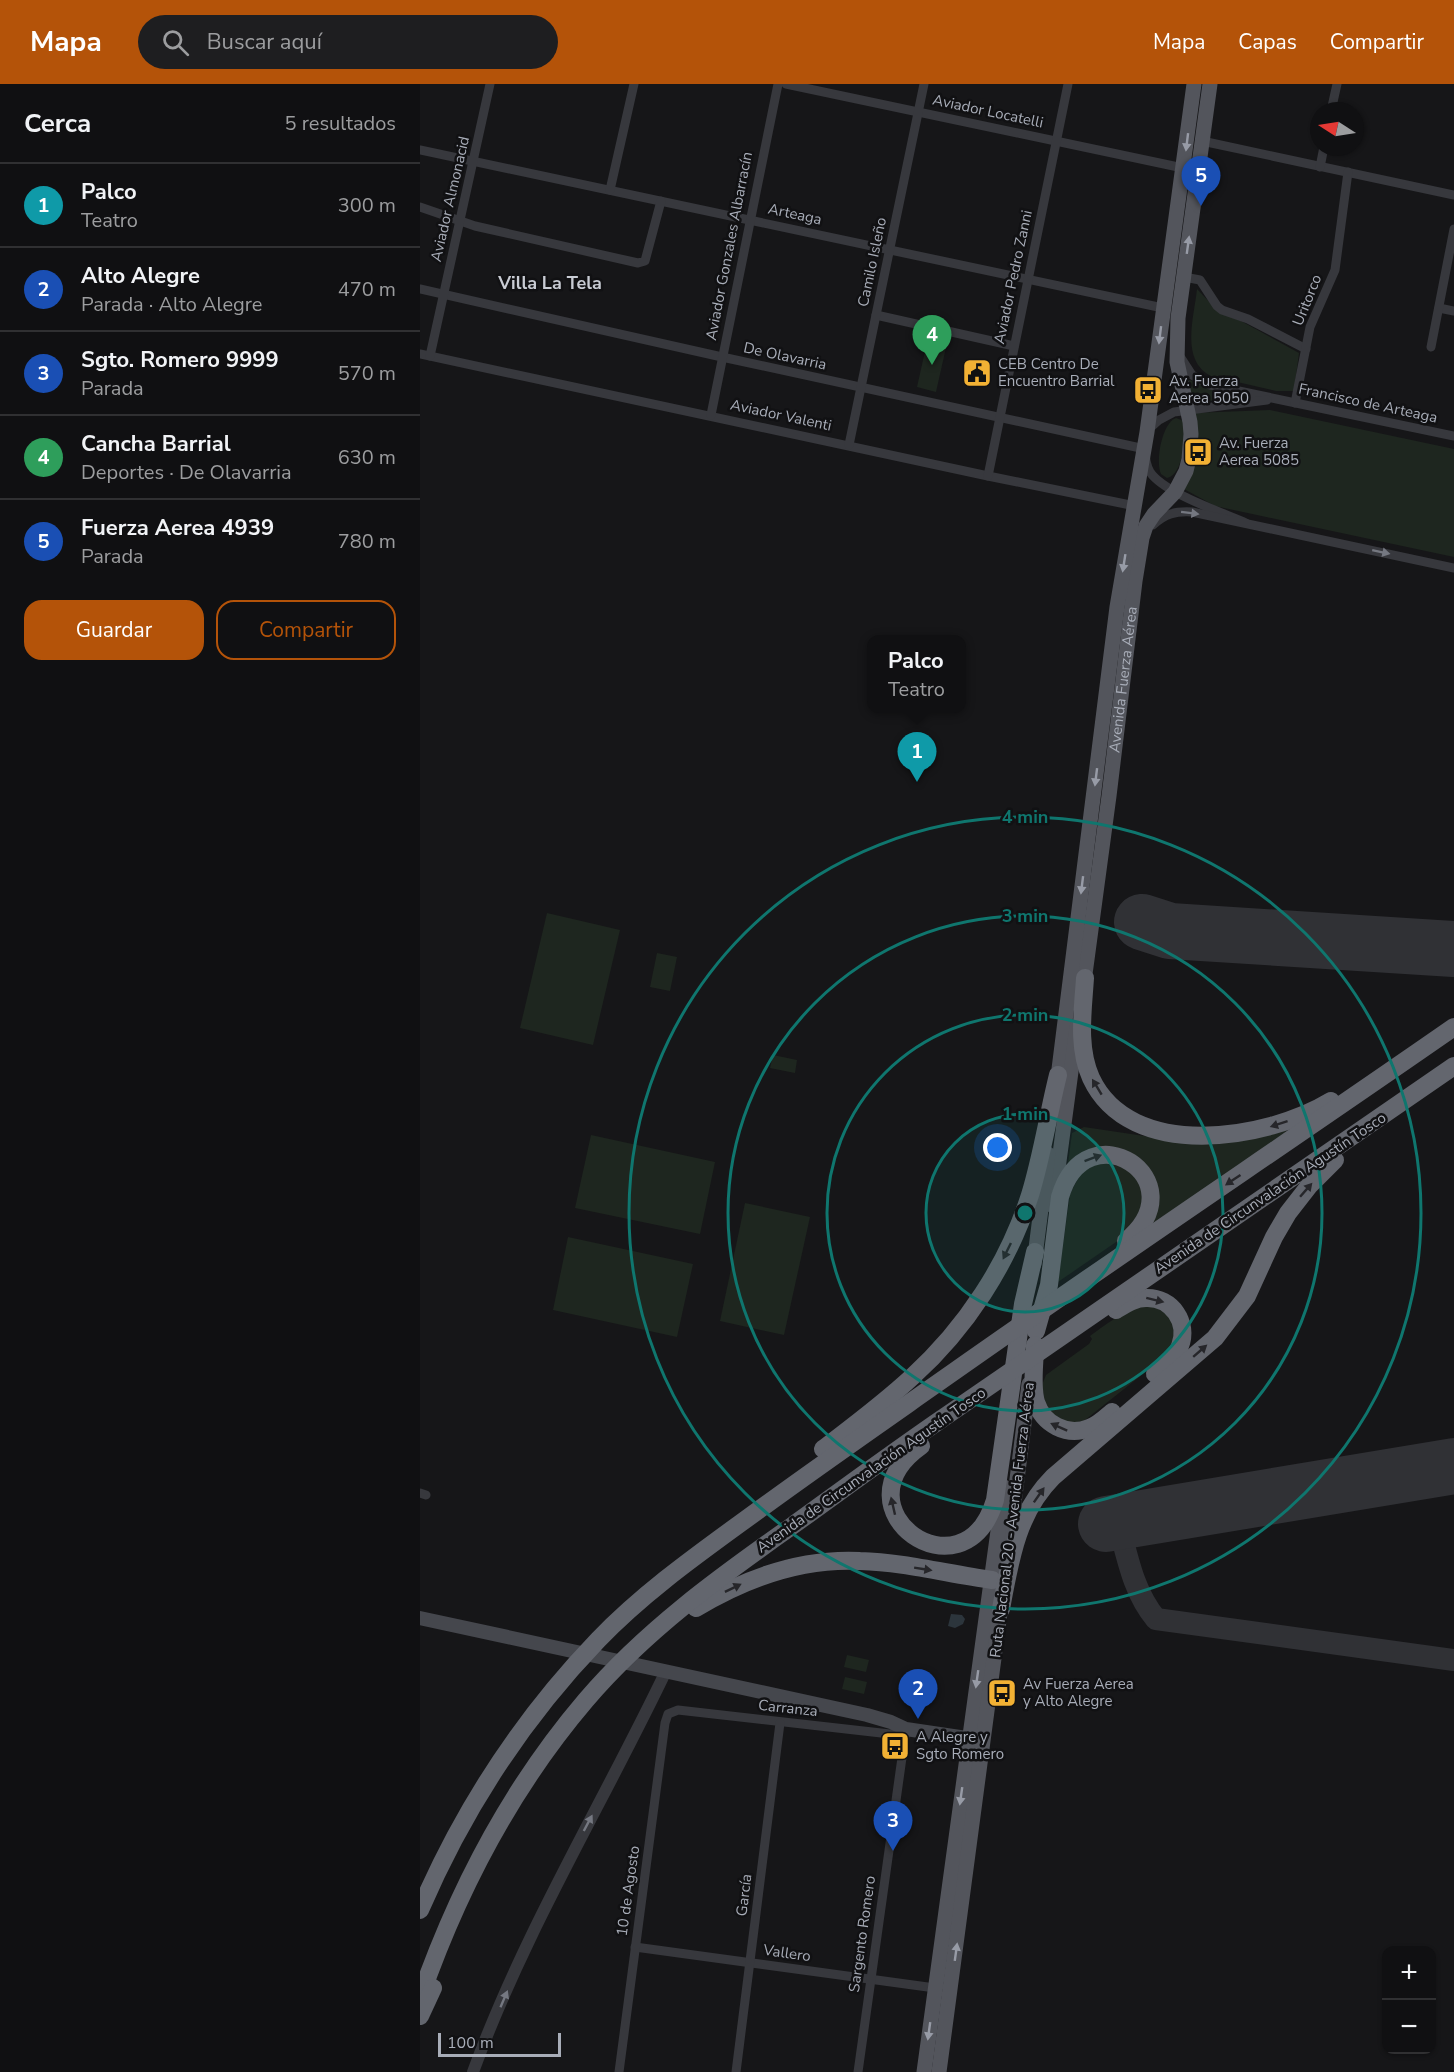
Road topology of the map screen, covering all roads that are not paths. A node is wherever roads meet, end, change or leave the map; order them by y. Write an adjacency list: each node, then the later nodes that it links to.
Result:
1 (490, 84): 16 (street, Aviador Almonacid)
2 (634, 84): 20 (street)
3 (778, 84): 24 (street, Aviador Gonzales Albarracín)
4 (786, 84): 11 (street, Aviador Locatelli)
5 (924, 84): 11 (street, Camilo Isleño)
6 (1068, 84): 12 (street, Aviador Pedro Zanni)
7 (1194, 84): 18 (main road, Avenida Fuerza Aérea, one-way to 18)
8 (1210, 84): 13 (main road, Avenida Fuerza Aérea)
9 (1337, 84): 10 (street)
10 (1333, 102)
11 (918, 112): 12 (street, Aviador Locatelli); 27 (street, Camilo Isleño)
12 (1056, 141): 18 (street, Aviador Locatelli); 29 (street, Aviador Pedro Zanni)
13 (1202, 141): 17 (street); 28 (main road, Avenida Fuerza Aérea, one-way to 13)
14 (420, 150): 16 (street, Arteaga)
15 (1322, 156): 17 (street)
16 (474, 161): 20 (street, Arteaga); 25 (street, Aviador Almonacid)
17 (1320, 166): 19 (street)
18 (1184, 168): 32 (main road, Avenida Fuerza Aérea)
19 (1348, 172): 21 (street); 39 (street, Uritorco)
20 (610, 190): 22 (street, Arteaga)
21 (1454, 195)
22 (661, 201): 24 (street, Arteaga); 25 (street)
23 (420, 207): 25 (street)
24 (750, 220): 27 (street, Arteaga); 41 (street, Aviador Gonzales Albarracín)
25 (460, 222): 31 (street, Aviador Almonacid)
26 (1454, 229): 33 (street)
27 (890, 250): 29 (street, Arteaga); 35 (street, Camilo Isleño)
28 (1184, 277): 36 (main road, Avenida Fuerza Aérea); 39 (street)
29 (1028, 279): 32 (street, Arteaga); 37 (street, Aviador Pedro Zanni)
30 (420, 289): 31 (street, De Olavarria)
31 (444, 294): 40 (street, Aviador Almonacid); 41 (street, De Olavarria)
32 (1163, 308): 48 (main road, Avenida Fuerza Aérea, one-way to 48)
33 (1438, 308): 34 (street); 38 (street)
34 (1454, 311)
35 (876, 315): 37 (street); 42 (street, Camilo Isleño)
36 (1177, 345): 43 (street, Francisco de Arteaga); 45 (main road, Avenida Fuerza Aérea)
37 (1014, 346): 47 (street, Aviador Pedro Zanni)
38 (1431, 347)
39 (1306, 350): 44 (street, Uritorco)
40 (425, 355): 46 (street, Aviador Valenti)
41 (722, 357): 42 (street, De Olavarria); 46 (street, Aviador Gonzales Albarracín)
42 (861, 387): 47 (street, De Olavarria); 50 (street, Camilo Isleño)
43 (1275, 399): 44 (street, Francisco de Arteaga); 45 (street, Francisco de Arteaga)
44 (1295, 403): 49 (street, Francisco de Arteaga)
45 (1188, 410): 48 (street, Francisco de Arteaga); 53 (main road, Avenida Fuerza Aérea)
46 (711, 415): 50 (street, Aviador Valenti)
47 (1000, 418): 51 (street, De Olavarria); 52 (street, Aviador Pedro Zanni)
48 (1148, 432): 51 (main road, Avenida Fuerza Aérea)
49 (1454, 436)
50 (849, 445): 52 (street, Aviador Valenti)
51 (1145, 449): 53 (street); 54 (main road, Avenida Fuerza Aérea)
52 (988, 476): 54 (street, Aviador Valenti)
53 (1175, 492): 55 (street); 56 (main road, Avenida Fuerza Aérea)
54 (1136, 506): 58 (main road, Avenida Fuerza Aérea, one-way to 58)
55 (1246, 523): 56 (street, one-way to 55); 57 (street, one-way to 57)
56 (1142, 538): 59 (main road, Avenida Fuerza Aérea)
57 (1454, 568)
58 (1091, 811): 59 (main road); 64 (main road, Avenida Fuerza Aérea, one-way to 64)
59 (1107, 813): 60 (main road, Avenida Fuerza Aérea)
60 (1085, 978): 62 (highway, one-way to 60); 66 (main road, Avenida Fuerza Aérea)
61 (1454, 1027): 62 (highway, Avenida de Circunvalación Agustín Tosco)
62 (1406, 1060): 73 (highway, Avenida de Circunvalación Agustín Tosco, one-way to 73)
63 (1454, 1067): 67 (highway, Avenida de Circunvalación Agustín Tosco); 71 (highway, one-way to 63)
64 (1058, 1075): 65 (main road, Avenida Fuerza Aérea); 69 (highway, one-way to 69)
65 (1035, 1252): 68 (highway)
66 (1046, 1287): 68 (highway); 69 (highway, one-way to 69)
67 (1027, 1360): 68 (highway, one-way to 68); 68 (highway, one-way to 67); 86 (highway, Avenida de Circunvalación Agustín Tosco)
68 (1022, 1390): 70 (main road, Ruta Nacional 20 - Avenida Fuerza Aérea); 71 (main road, Ruta Nacional 20 - Avenida Fuerza Aérea)
69 (808, 1461): 73 (highway)
70 (992, 1580): 79 (main road, Ruta Nacional 20 - Avenida Fuerza Aérea, one-way to 79); 87 (highway, one-way to 70)
71 (1001, 1609): 79 (main road, Ruta Nacional 20 - Avenida Fuerza Aérea)
72 (420, 1618): 75 (main road)
73 (621, 1618): 74 (highway, Avenida de Circunvalación Agustín Tosco)
74 (600, 1639): 80 (highway); 81 (highway, Avenida de Circunvalación Agustín Tosco)
75 (660, 1670): 78 (main road); 88 (street, one-way to 75)
76 (668, 1714): 77 (street, Carranza); 82 (street, 10 de Agosto)
77 (780, 1722): 78 (street, Carranza); 83 (street, García)
78 (906, 1729): 79 (main road); 84 (street, Sargento Romero)
79 (977, 1739): 85 (main road, Ruta Nacional 20 - Avenida Fuerza Aérea, one-way to 85); 93 (main road, Ruta Nacional 20 - Avenida Fuerza Aérea, one-way to 79)
80 (420, 1883)
81 (420, 1910)
82 (635, 1947): 83 (street, Vallero); 89 (street, 10 de Agosto)
83 (750, 1963): 84 (street, Vallero); 90 (street, García)
84 (871, 1979): 85 (street, Vallero); 91 (street, Sargento Romero)
85 (935, 1988): 92 (main road, Ruta Nacional 20 - Avenida Fuerza Aérea, one-way to 92)
86 (420, 1998)
87 (420, 2016)
88 (473, 2072)
89 (619, 2072)
90 (736, 2072)
91 (858, 2072)
92 (924, 2072)
93 (939, 2072)

